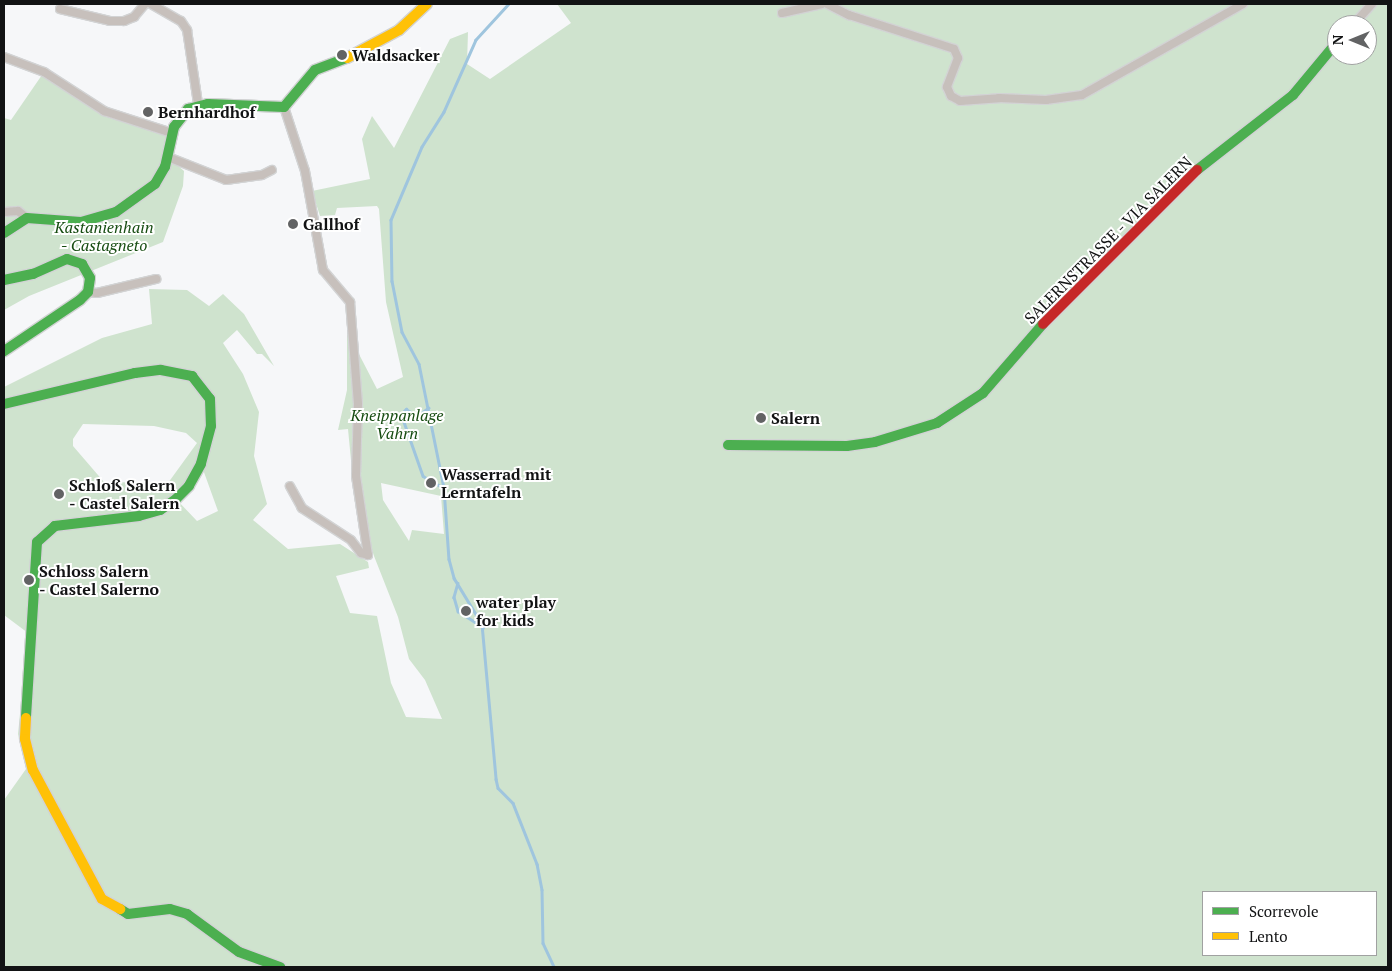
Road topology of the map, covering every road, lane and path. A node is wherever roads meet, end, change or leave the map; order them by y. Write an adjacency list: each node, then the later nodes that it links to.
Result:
1 (145, 4): 8 (street)
2 (151, 4): 13 (street)
3 (427, 4): 14 (street)
4 (822, 4): 9 (street)
5 (827, 4): 6 (street)
6 (1243, 4)
7 (1372, 4): 10 (street)
8 (60, 10)
9 (782, 13)
10 (1362, 15)
11 (1327, 54): 26 (street, SALERNSTRASSE - VIA SALERN)
12 (4, 57): 15 (street)
13 (198, 104): 14 (street); 15 (street)
14 (284, 107): 27 (street)
15 (172, 133): 16 (street)
16 (168, 158): 17 (street); 19 (street)
17 (272, 170)
18 (4, 212): 19 (street)
19 (27, 218): 20 (street)
20 (4, 233)
21 (156, 279): 23 (street)
22 (4, 280): 23 (street)
23 (88, 292): 24 (street)
24 (4, 351)
25 (4, 404): 28 (street)
26 (728, 445)
27 (290, 486)
28 (280, 967)

